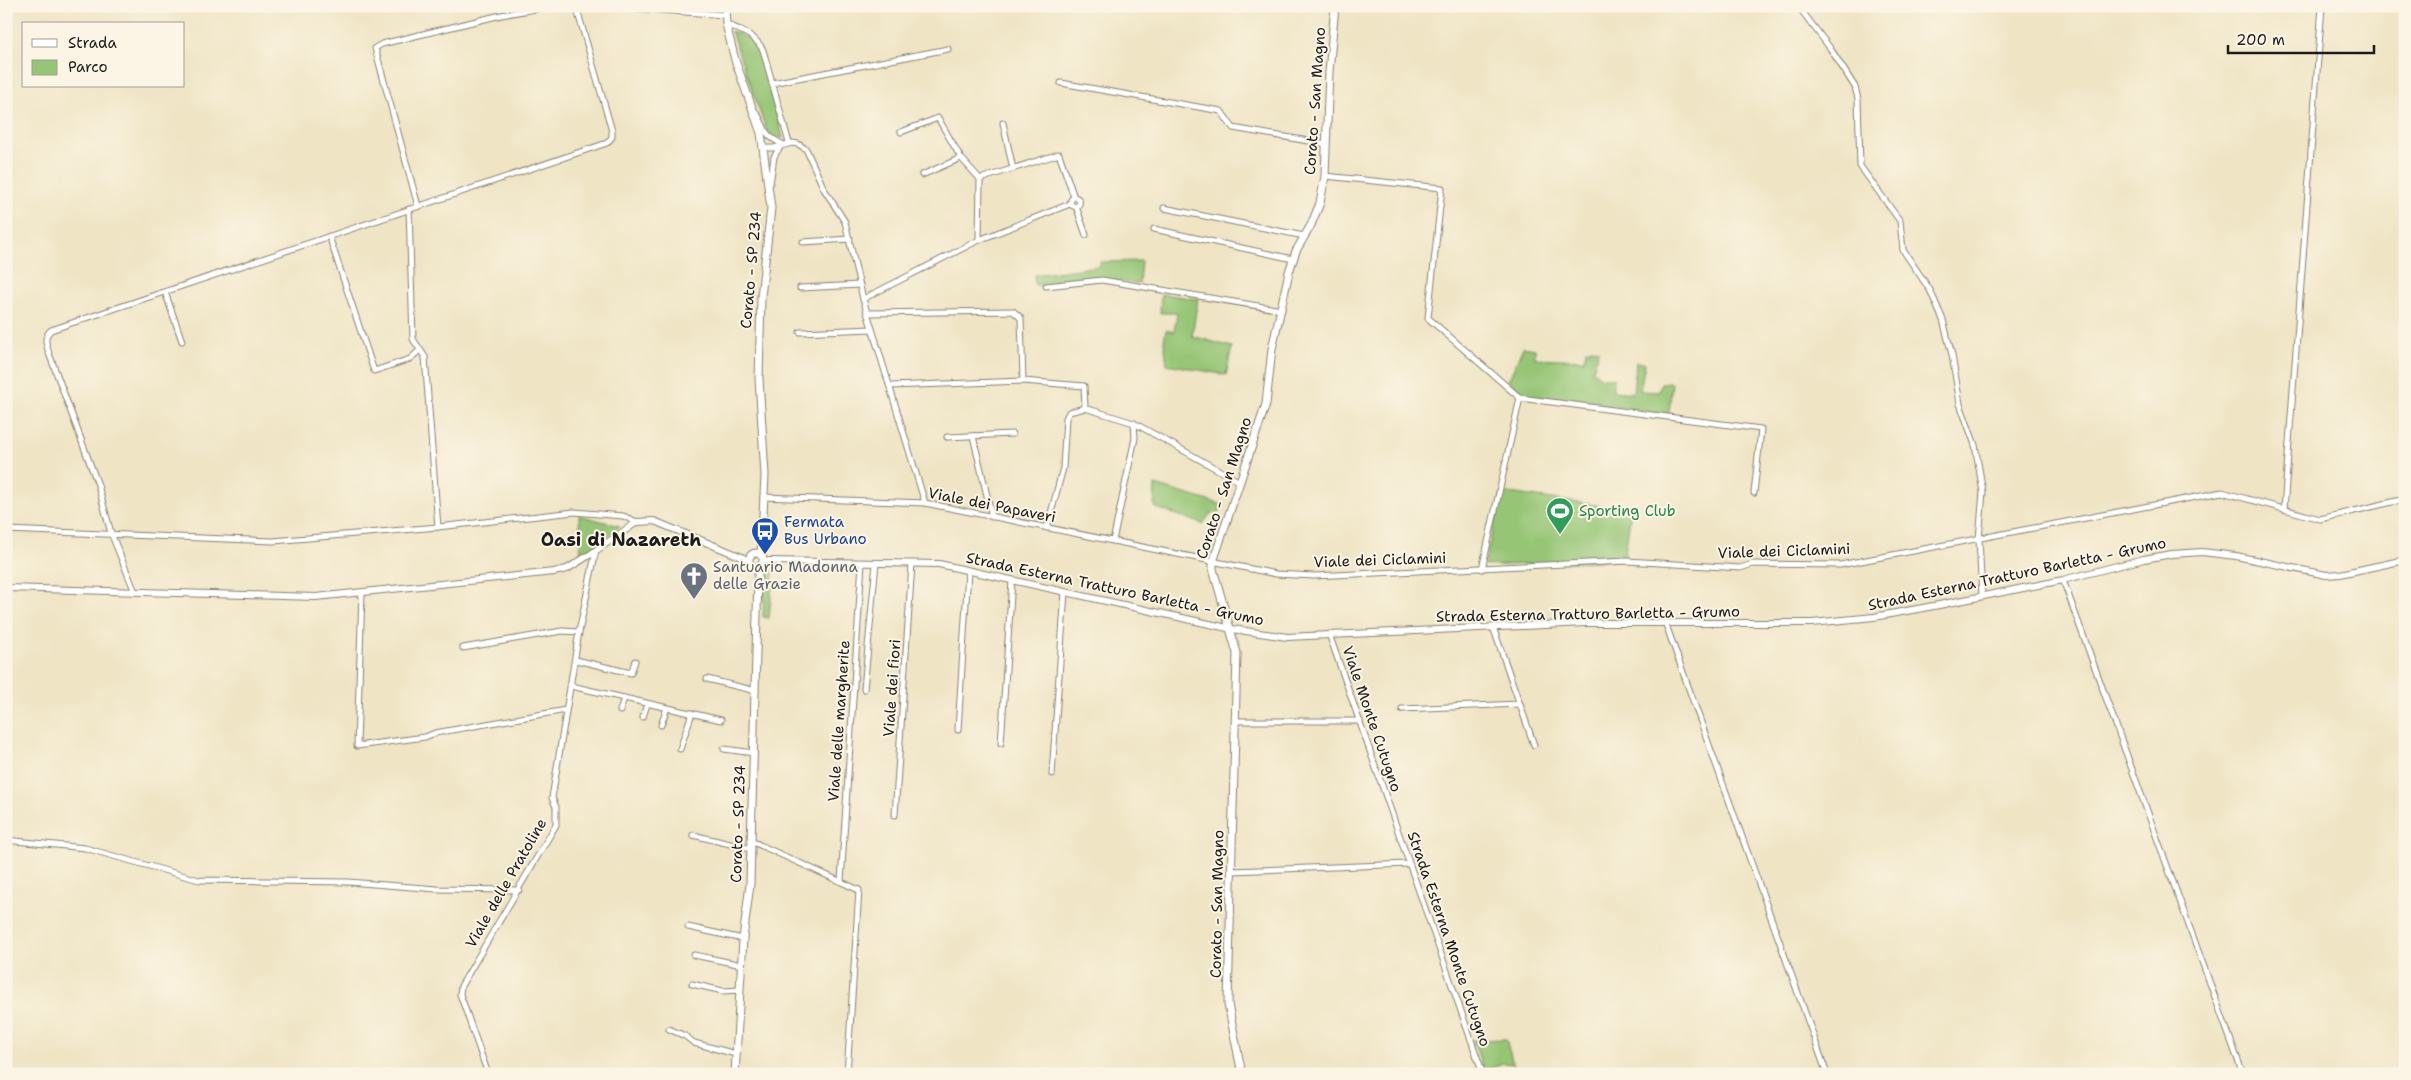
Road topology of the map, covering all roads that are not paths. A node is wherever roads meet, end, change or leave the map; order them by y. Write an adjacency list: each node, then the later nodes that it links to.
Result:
1 (552, 6): 27 (street)
2 (576, 6): 27 (street)
3 (610, 6): 8 (street)
4 (725, 6): 8 (main road, Corato - SP 234)
5 (1335, 6): 18 (main road, Corato - San Magno)
6 (1798, 6): 69 (street)
7 (2322, 6): 62 (street)
8 (724, 15): 9 (main road, Corato - SP 234)
9 (726, 24): 12 (street); 13 (main road, Corato - SP 234)
10 (948, 49): 12 (street)
11 (1061, 83): 18 (street)
12 (772, 84): 16 (street)
13 (753, 108): 17 (street); 19 (main road, Corato - SP 234)
14 (1003, 123): 21 (street)
15 (901, 132): 20 (street)
16 (789, 143): 17 (street); 34 (street)
17 (782, 144): 19 (street); 25 (street)
18 (1326, 144): 23 (main road, Corato - San Magno)
19 (764, 148): 25 (main road, Corato - SP 234)
20 (961, 158): 22 (street); 24 (street)
21 (1013, 168): 24 (street); 26 (street)
22 (922, 175)
23 (1325, 176): 33 (main road, Corato - San Magno); 51 (street)
24 (980, 179): 35 (street)
25 (769, 188): 59 (main road, Corato - SP 234)
26 (1073, 205): 31 (street); 35 (street)
27 (418, 206): 29 (street)
28 (1164, 208): 33 (street)
29 (409, 209): 32 (street); 48 (street)
30 (1154, 229): 37 (street)
31 (1086, 235)
32 (329, 236): 41 (street); 48 (street)
33 (1304, 236): 37 (main road, Corato - San Magno)
34 (850, 239): 36 (street); 38 (street)
35 (979, 240): 42 (street)
36 (803, 242)
37 (1293, 259): 43 (main road, Corato - San Magno)
38 (860, 285): 40 (street); 42 (street)
39 (1046, 286): 43 (street)
40 (800, 288)
41 (165, 292): 47 (street); 68 (street)
42 (863, 299): 44 (street)
43 (1282, 310): 57 (main road, Corato - San Magno)
44 (868, 313): 45 (street); 49 (street)
45 (872, 328): 46 (street); 50 (street)
46 (800, 332)
47 (182, 341)
48 (420, 350): 65 (street)
49 (1022, 381): 50 (street); 52 (street)
50 (890, 386): 61 (street)
51 (1520, 398): 58 (street); 78 (street)
52 (1085, 408): 53 (street); 66 (street)
53 (1134, 423): 57 (street); 70 (street)
54 (1012, 434): 55 (street)
55 (973, 436): 56 (street); 63 (street)
56 (947, 437)
57 (1240, 482): 74 (main road, Corato - San Magno)
58 (1754, 493)
59 (763, 497): 61 (street, Viale dei Papaveri); 72 (main road, Corato - SP 234)
60 (2405, 498): 62 (street, Viale dei Ciclamini)
61 (925, 503): 63 (street, Viale dei Papaveri)
62 (2284, 509): 69 (street, Viale dei Ciclamini)
63 (992, 517): 66 (street, Viale dei Papaveri)
64 (637, 522): 65 (street); 71 (street); 72 (street, Strada Esterna Tratturo Barletta - Grumo)
65 (438, 527): 68 (street)
66 (1047, 528): 70 (street, Viale dei Papaveri)
67 (6, 530): 68 (street)
68 (111, 533): 83 (street)
69 (1979, 539): 78 (street, Viale dei Ciclamini); 86 (street)
70 (1113, 542): 74 (street, Viale dei Papaveri)
71 (596, 550): 85 (street); 90 (street, Viale delle Pratoline)
72 (758, 560): 75 (street, Strada Esterna Tratturo Barletta - Grumo); 98 (main road, Corato - SP 234)
73 (2405, 560): 81 (street, Strada Esterna Tratturo Barletta - Grumo)
74 (1213, 562): 78 (street, Viale dei Ciclamini); 89 (main road, Corato - San Magno)
75 (862, 563): 76 (street, Strada Esterna Tratturo Barletta - Grumo); 126 (street, Viale delle margherite)
76 (876, 563): 77 (street, Strada Esterna Tratturo Barletta - Grumo); 97 (street)
77 (912, 564): 79 (street, Strada Esterna Tratturo Barletta - Grumo); 120 (street, Viale dei fiori)
78 (1482, 569)
79 (968, 570): 80 (street, Strada Esterna Tratturo Barletta - Grumo); 112 (street)
80 (1012, 580): 84 (street, Strada Esterna Tratturo Barletta - Grumo); 113 (street)
81 (2063, 580): 86 (street, Strada Esterna Tratturo Barletta - Grumo); 143 (street)
82 (6, 588): 83 (street)
83 (136, 592): 85 (street)
84 (1065, 592): 89 (street, Strada Esterna Tratturo Barletta - Grumo); 118 (street)
85 (362, 593): 104 (street)
86 (1982, 596): 87 (street, Strada Esterna Tratturo Barletta - Grumo)
87 (1665, 622): 88 (street, Strada Esterna Tratturo Barletta - Grumo); 142 (street)
88 (1493, 627): 91 (street, Strada Esterna Tratturo Barletta - Grumo); 101 (street)
89 (1232, 629): 91 (street, Strada Esterna Tratturo Barletta - Grumo); 109 (main road, Corato - San Magno)
90 (578, 632): 92 (street); 93 (street, Viale delle Pratoline)
91 (1329, 634): 110 (street, Viale Monte Cutugno)
92 (463, 648)
93 (576, 660): 94 (street); 96 (street, Viale delle Pratoline)
94 (636, 661)
95 (707, 679): 98 (street)
96 (571, 686): 99 (street); 104 (street, Viale delle Pratoline)
97 (864, 689)
98 (756, 691): 117 (main road, Corato - SP 234)
99 (624, 698): 100 (street); 105 (street)
100 (647, 704): 102 (street); 107 (street)
101 (1520, 704): 103 (street); 114 (street)
102 (667, 708): 106 (street); 111 (street)
103 (1402, 709)
104 (566, 710): 127 (street, Viale delle Pratoline)
105 (620, 712)
106 (692, 713): 108 (street); 115 (street)
107 (643, 718)
108 (721, 720)
109 (1235, 721): 110 (street); 125 (main road, Corato - San Magno)
110 (1360, 721): 119 (street, Viale Monte Cutugno)
111 (661, 725)
112 (958, 730)
113 (1001, 743)
114 (1534, 745)
115 (680, 749)
116 (724, 749): 117 (street)
117 (754, 752): 123 (main road, Corato - SP 234)
118 (1052, 774)
119 (1392, 813): 124 (street, Strada Esterna Monte Cutugno)
120 (895, 815)
121 (694, 835): 123 (street)
122 (6, 840): 127 (street)
123 (751, 845): 126 (street); 129 (main road, Corato - SP 234)
124 (1409, 864): 125 (street); 136 (street, Strada Esterna Monte Cutugno)
125 (1232, 871): 140 (main road, Corato - San Magno)
126 (841, 881): 139 (street)
127 (519, 890): 137 (street, Viale delle Pratoline)
128 (688, 927): 129 (street)
129 (743, 939): 131 (main road, Corato - SP 234)
130 (694, 955): 131 (street)
131 (742, 965): 133 (main road, Corato - SP 234)
132 (692, 984): 133 (street)
133 (740, 990): 135 (main road, Corato - SP 234)
134 (669, 1029): 135 (street)
135 (736, 1054): 138 (main road, Corato - SP 234)
136 (1483, 1072): 141 (street)
137 (488, 1074)
138 (735, 1074)
139 (847, 1074)
140 (1242, 1074)
141 (1441, 1074)
142 (1827, 1074)
143 (2243, 1074)

